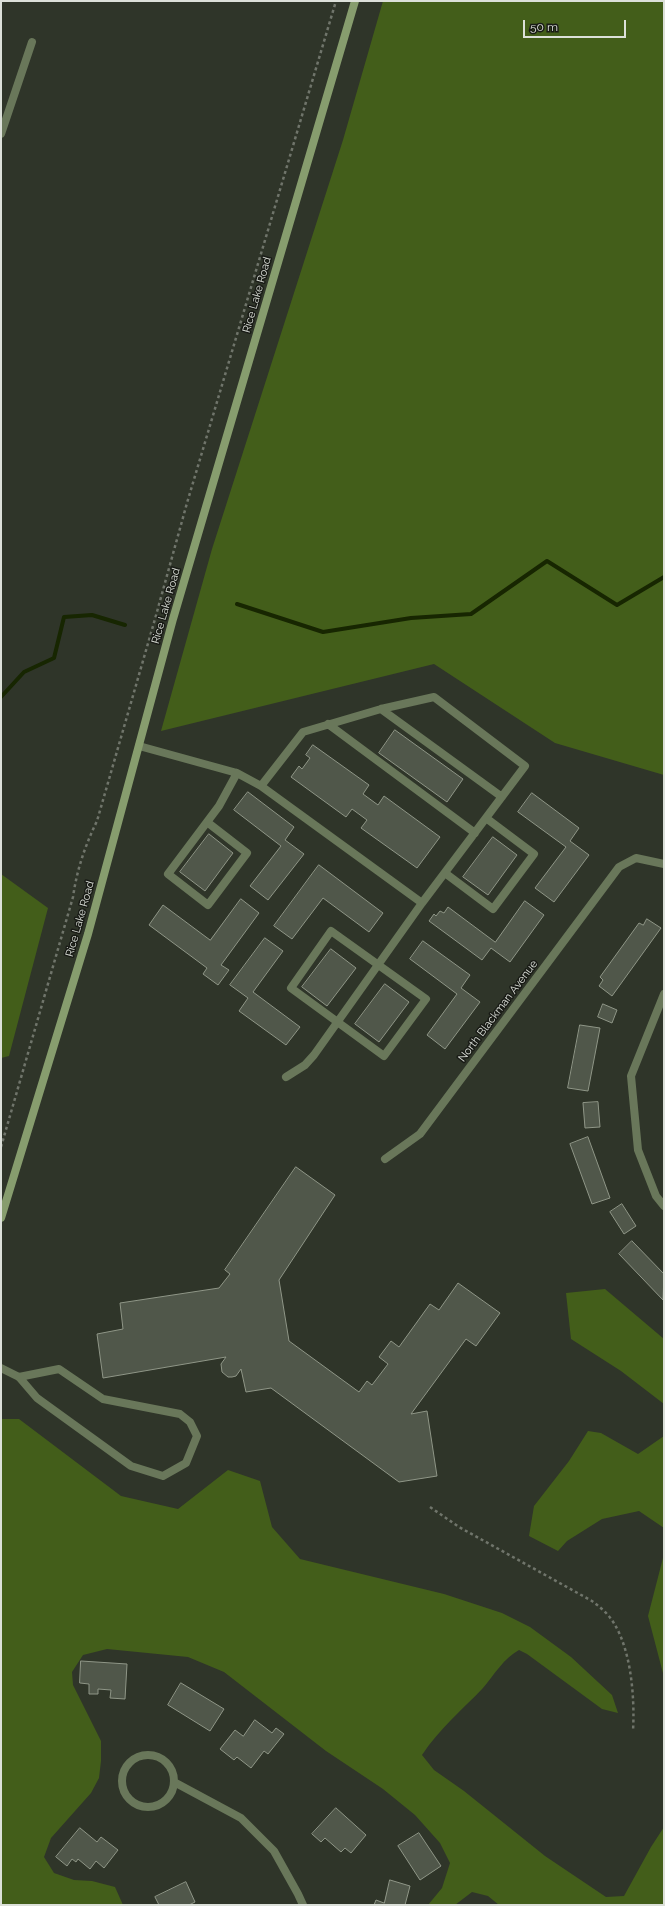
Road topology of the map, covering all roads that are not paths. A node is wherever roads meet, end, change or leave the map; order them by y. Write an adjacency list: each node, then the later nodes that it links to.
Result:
1 (355, 1): 6 (main road, Rice Lake Road)
2 (32, 42): 3 (street)
3 (1, 134)
4 (381, 709): 5 (street); 9 (street); 9 (street)
5 (328, 724): 8 (street); 12 (street)
6 (139, 746): 7 (street); 22 (main road, Rice Lake Road)
7 (237, 774): 8 (street); 11 (street)
8 (261, 786): 15 (street)
9 (502, 797): 10 (street)
10 (486, 818): 12 (street); 14 (street)
11 (207, 822): 11 (street)
12 (475, 832): 14 (street)
13 (664, 864): 20 (street, North Blackman Avenue)
14 (445, 873): 15 (street)
15 (422, 903): 16 (street)
16 (379, 964): 18 (street); 18 (street); 18 (street)
17 (664, 994): 21 (street)
18 (338, 1022): 19 (street)
19 (286, 1077)
20 (385, 1159)
21 (664, 1206)
22 (1, 1218)
23 (1, 1368): 24 (street)
24 (19, 1377): 24 (street)
25 (174, 1782): 25 (street); 26 (street)
26 (303, 1905)

